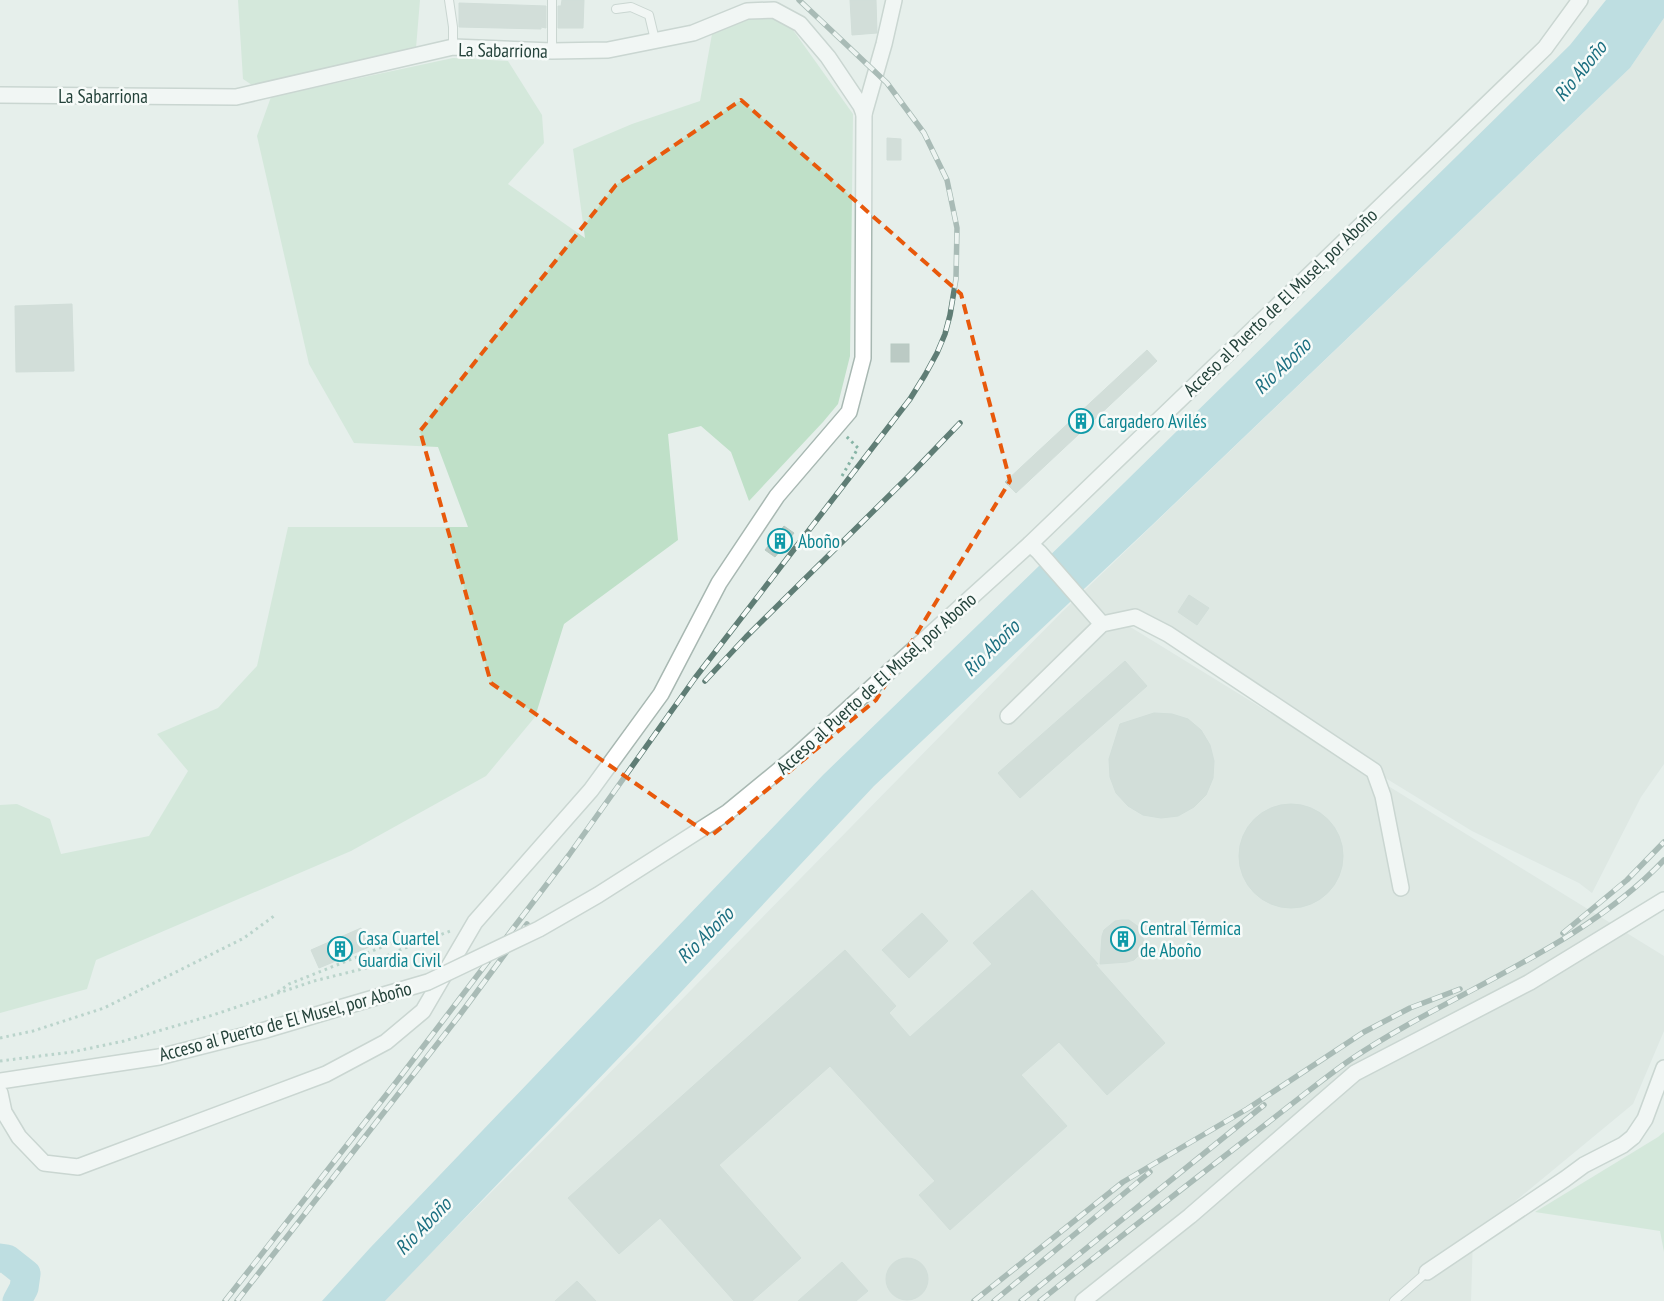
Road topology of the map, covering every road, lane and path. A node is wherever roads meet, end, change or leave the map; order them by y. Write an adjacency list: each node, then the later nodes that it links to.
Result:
1 (449, 0): 7 (lane)
2 (552, 0): 8 (lane)
3 (894, 0): 10 (street)
4 (1580, 0): 13 (street, Acceso al Puerto de El Musel, por Aboño)
5 (616, 9): 6 (lane)
6 (655, 40): 8 (street, La Sabarriona); 10 (street, La Sabarriona)
7 (453, 47): 8 (street, La Sabarriona); 9 (street, La Sabarriona)
8 (552, 51)
9 (0, 95)
10 (864, 114): 11 (street)
11 (836, 427): 12 (path); 19 (street)
12 (842, 476)
13 (1034, 548): 14 (street); 25 (street, Acceso al Puerto de El Musel, por Aboño, bridge)
14 (1102, 624): 15 (street); 16 (street)
15 (1008, 716)
16 (1401, 888)
17 (1664, 900): 28 (street)
18 (274, 916): 22 (path)
19 (475, 922): 20 (path); 26 (street)
20 (417, 942): 21 (path); 21 (path)
21 (274, 995): 23 (path)
22 (0, 1038)
23 (0, 1061)
24 (1664, 1068): 27 (street)
25 (0, 1081)
26 (0, 1093)
27 (1427, 1272): 29 (lane)
28 (1083, 1301)
29 (1394, 1301)

